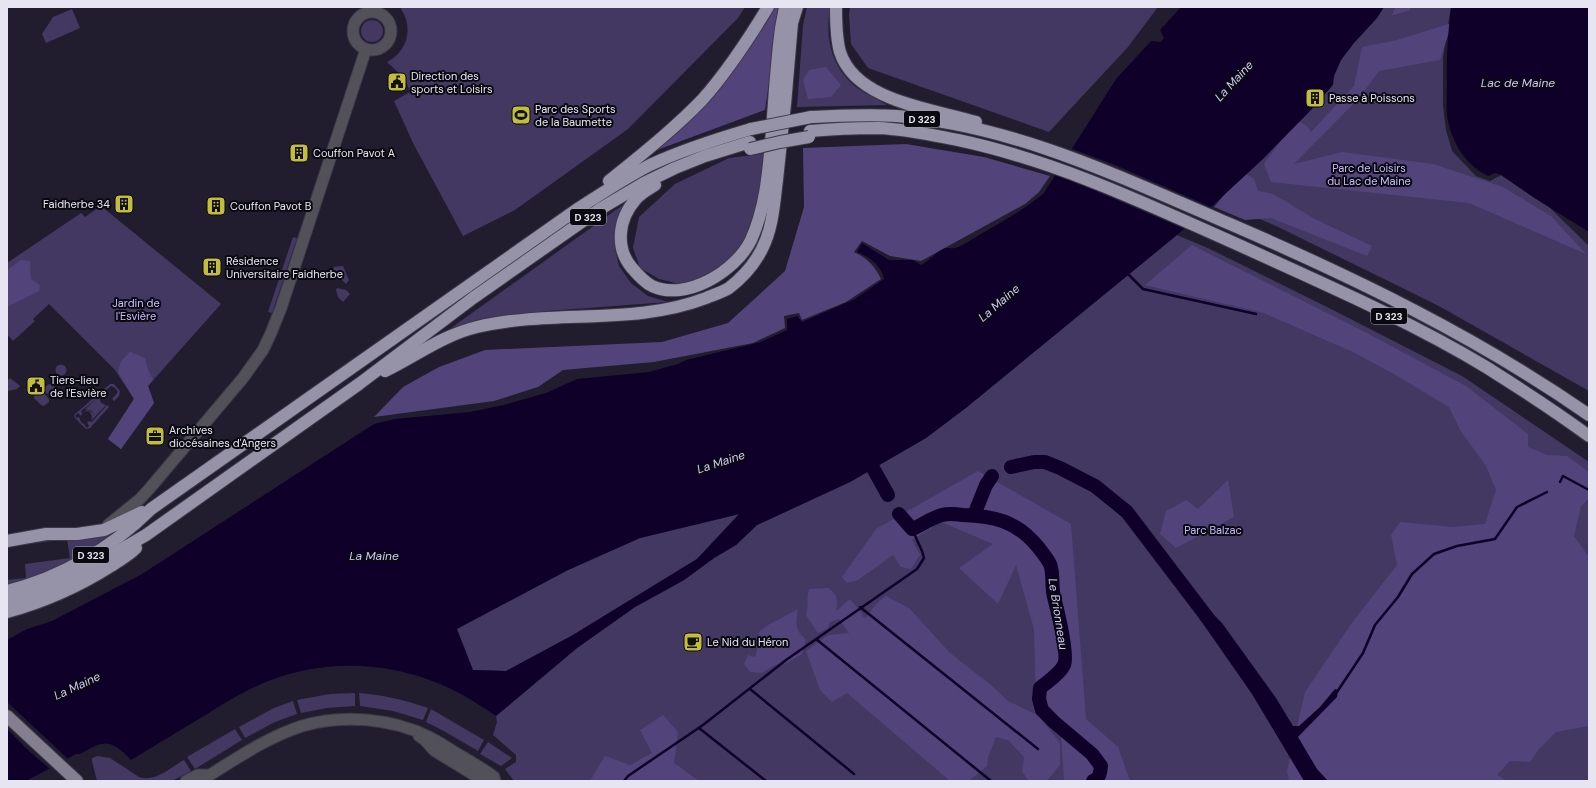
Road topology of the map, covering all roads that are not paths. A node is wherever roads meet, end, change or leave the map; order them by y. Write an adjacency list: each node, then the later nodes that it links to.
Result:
1 (768, 7): 11 (highway)
2 (785, 7): 10 (highway)
3 (797, 7): 12 (highway)
4 (836, 7): 9 (highway)
5 (376, 9): 6 (street); 7 (street)
6 (360, 10): 8 (street)
7 (386, 12): 8 (street)
8 (366, 49): 16 (street)
9 (1030, 144): 11 (highway, D 323, bridge); 13 (highway, D 323)
10 (750, 145): 12 (highway, D 323); 14 (highway, D 323)
11 (579, 208): 15 (highway, D 323)
12 (359, 384): 17 (highway, D 323)
13 (1588, 415)
14 (1589, 436)
15 (151, 510): 16 (highway); 19 (highway, D 323)
16 (93, 532): 18 (highway)
17 (146, 535): 20 (highway, D 323); 21 (highway)
18 (7, 541)
19 (7, 591)
20 (7, 602)
21 (7, 612)
22 (7, 716): 25 (main road)
23 (407, 728): 24 (street); 27 (street); 28 (street)
24 (204, 778): 26 (street)
25 (77, 781)
26 (186, 781)
27 (484, 781)
28 (495, 781)

